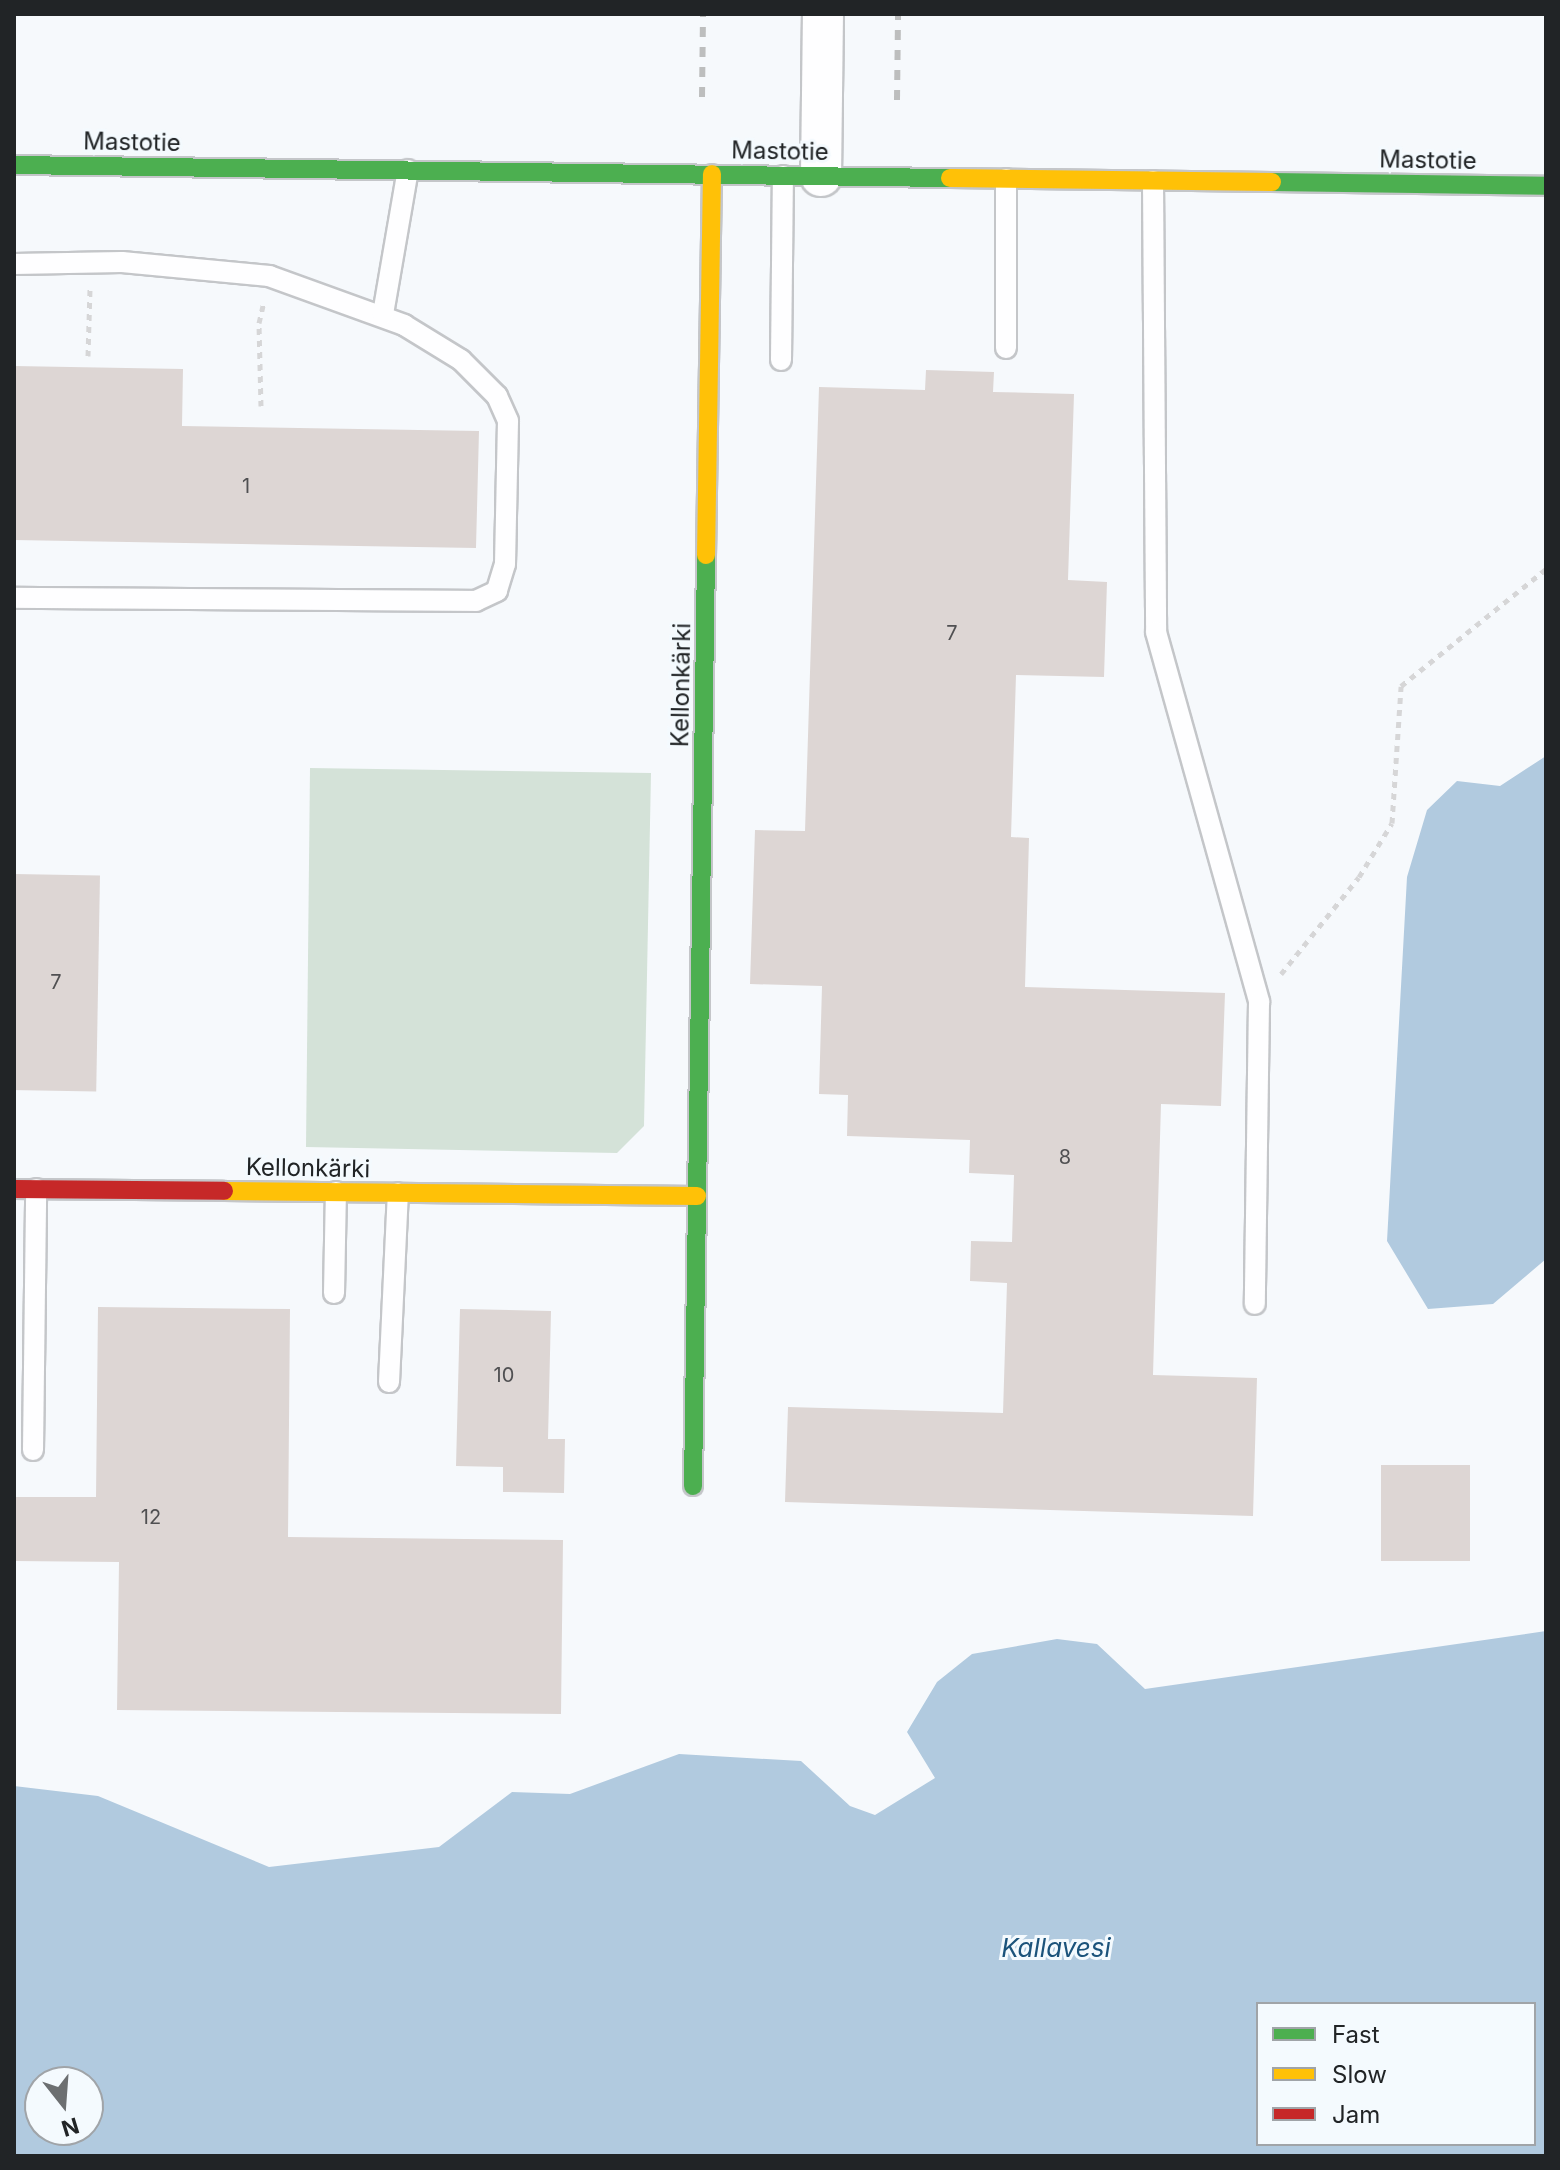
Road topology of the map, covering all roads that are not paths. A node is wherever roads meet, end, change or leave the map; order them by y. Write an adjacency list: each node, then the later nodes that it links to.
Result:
1 (823, 14): 5 (street)
2 (14, 165): 3 (street, Mastotie)
3 (408, 170): 4 (street, Mastotie); 10 (lane)
4 (712, 174): 5 (street, Mastotie); 18 (street, Kellonkärki)
5 (802, 176): 6 (street, Mastotie); 12 (lane)
6 (1006, 179): 7 (street, Mastotie); 11 (lane)
7 (1153, 181): 8 (street, Mastotie); 20 (lane)
8 (1546, 186)
9 (14, 264): 10 (lane)
10 (383, 314): 13 (lane)
11 (1006, 348)
12 (781, 360)
13 (14, 598)
14 (14, 1189): 15 (street, Kellonkärki)
15 (36, 1189): 16 (street, Kellonkärki); 22 (lane)
16 (336, 1192): 17 (street, Kellonkärki); 19 (lane)
17 (398, 1193): 18 (street, Kellonkärki); 21 (lane)
18 (697, 1196): 23 (street, Kellonkärki)
19 (334, 1293)
20 (1255, 1304)
21 (389, 1382)
22 (33, 1450)
23 (693, 1486)

